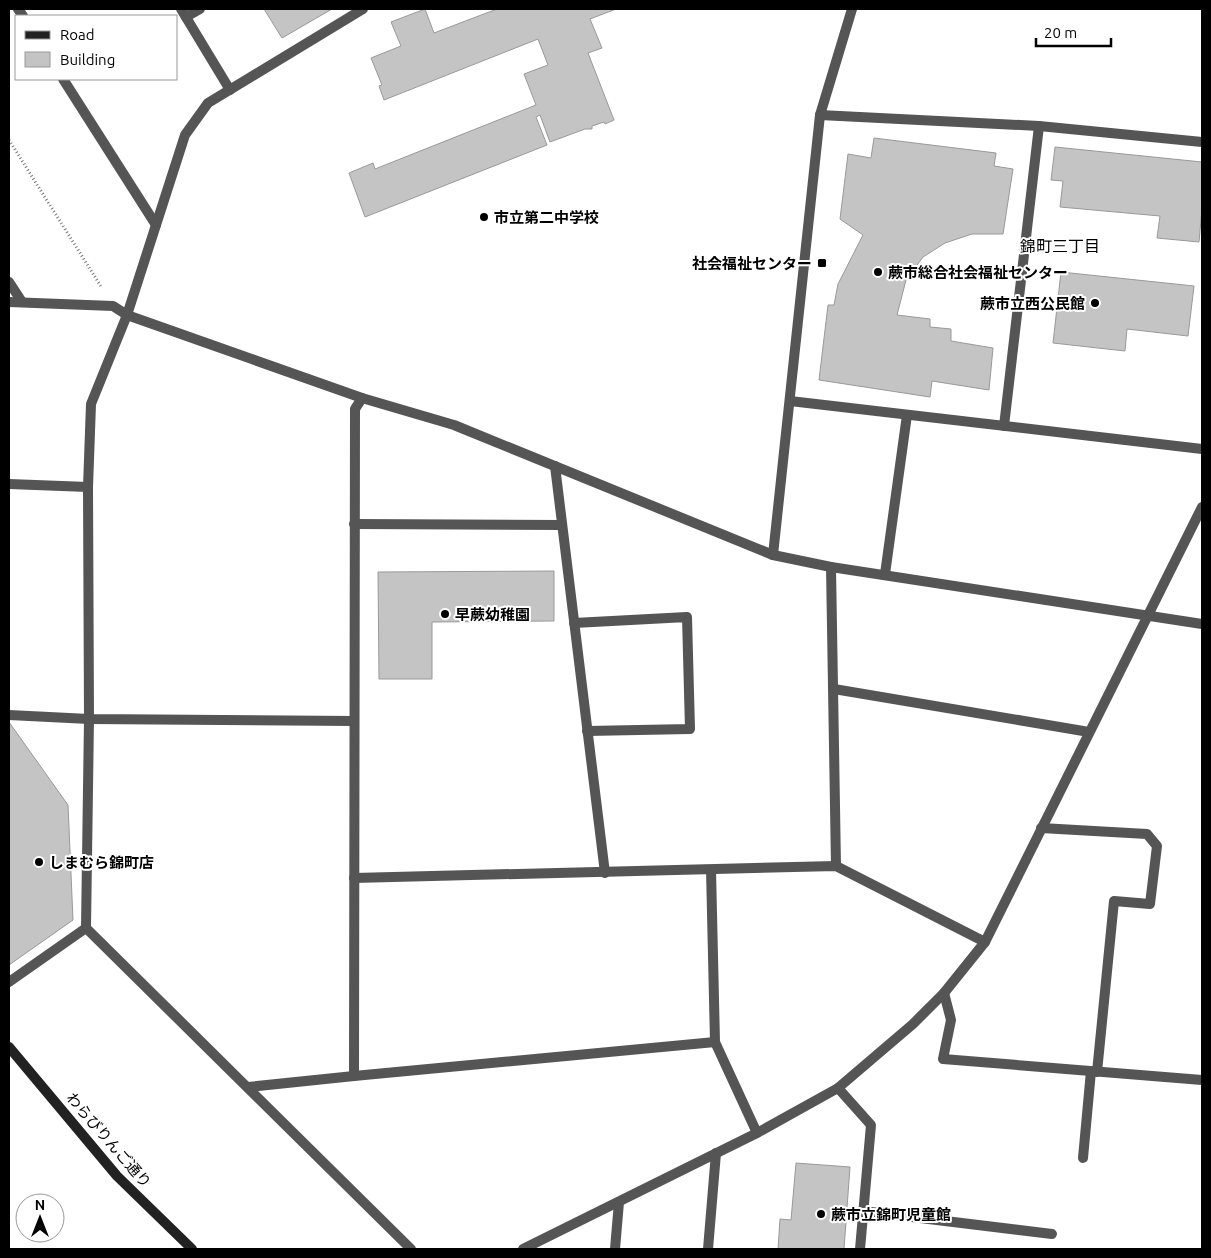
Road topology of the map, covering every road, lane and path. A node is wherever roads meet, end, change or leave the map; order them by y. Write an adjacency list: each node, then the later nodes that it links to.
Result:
1 (200, 9): 4 (street)
2 (363, 9): 6 (street)
3 (852, 9): 7 (street)
4 (184, 13): 6 (street)
5 (64, 80): 11 (street)
6 (230, 90): 11 (street)
7 (820, 115): 8 (street); 18 (street)
8 (1038, 126): 10 (street); 20 (street)
9 (9, 140): 15 (path)
10 (1202, 142)
11 (156, 225): 16 (street)
12 (9, 282): 14 (street)
13 (9, 302): 14 (street)
14 (22, 302): 15 (street)
15 (114, 306): 16 (street)
16 (127, 315): 17 (street); 24 (street)
17 (362, 398): 22 (street); 26 (street)
18 (790, 401): 19 (street); 28 (street)
19 (907, 415): 20 (street); 30 (street)
20 (1004, 426): 21 (street)
21 (1202, 449)
22 (555, 466): 27 (street); 28 (street)
23 (9, 484): 24 (street)
24 (88, 487): 36 (street)
25 (1202, 507): 31 (street)
26 (354, 524): 27 (street); 37 (street)
27 (562, 525): 32 (street)
28 (773, 555): 29 (street)
29 (831, 567): 30 (street); 34 (street)
30 (885, 574): 31 (street)
31 (1146, 616): 33 (street); 39 (street)
32 (574, 623): 38 (street); 38 (street)
33 (1202, 624)
34 (834, 689): 39 (street); 41 (street)
35 (9, 715): 36 (street)
36 (89, 719): 37 (street); 45 (street)
37 (354, 720): 44 (street)
38 (587, 731): 43 (street)
39 (1089, 732): 40 (street)
40 (1041, 828): 46 (street); 51 (street)
41 (836, 866): 42 (street); 46 (street)
42 (711, 870): 43 (street); 49 (street)
43 (605, 873): 44 (street)
44 (354, 878): 52 (street)
45 (86, 928): 47 (street); 54 (street)
46 (985, 942): 48 (street)
47 (9, 982)
48 (944, 993): 51 (street); 55 (street)
49 (715, 1042): 52 (street); 56 (street)
50 (9, 1046): 62 (street, わらびりんご通り)
51 (1094, 1071): 53 (street); 58 (street)
52 (354, 1076): 54 (street)
53 (1202, 1080)
54 (248, 1087): 63 (street)
55 (838, 1088): 56 (street); 60 (street)
56 (757, 1133): 57 (street)
57 (716, 1154): 59 (street); 66 (street)
58 (1084, 1158)
59 (618, 1202): 64 (street); 65 (street)
60 (863, 1211): 61 (street); 67 (street)
61 (1052, 1234)
62 (192, 1249)
63 (411, 1249)
64 (523, 1249)
65 (615, 1249)
66 (708, 1249)
67 (860, 1249)

